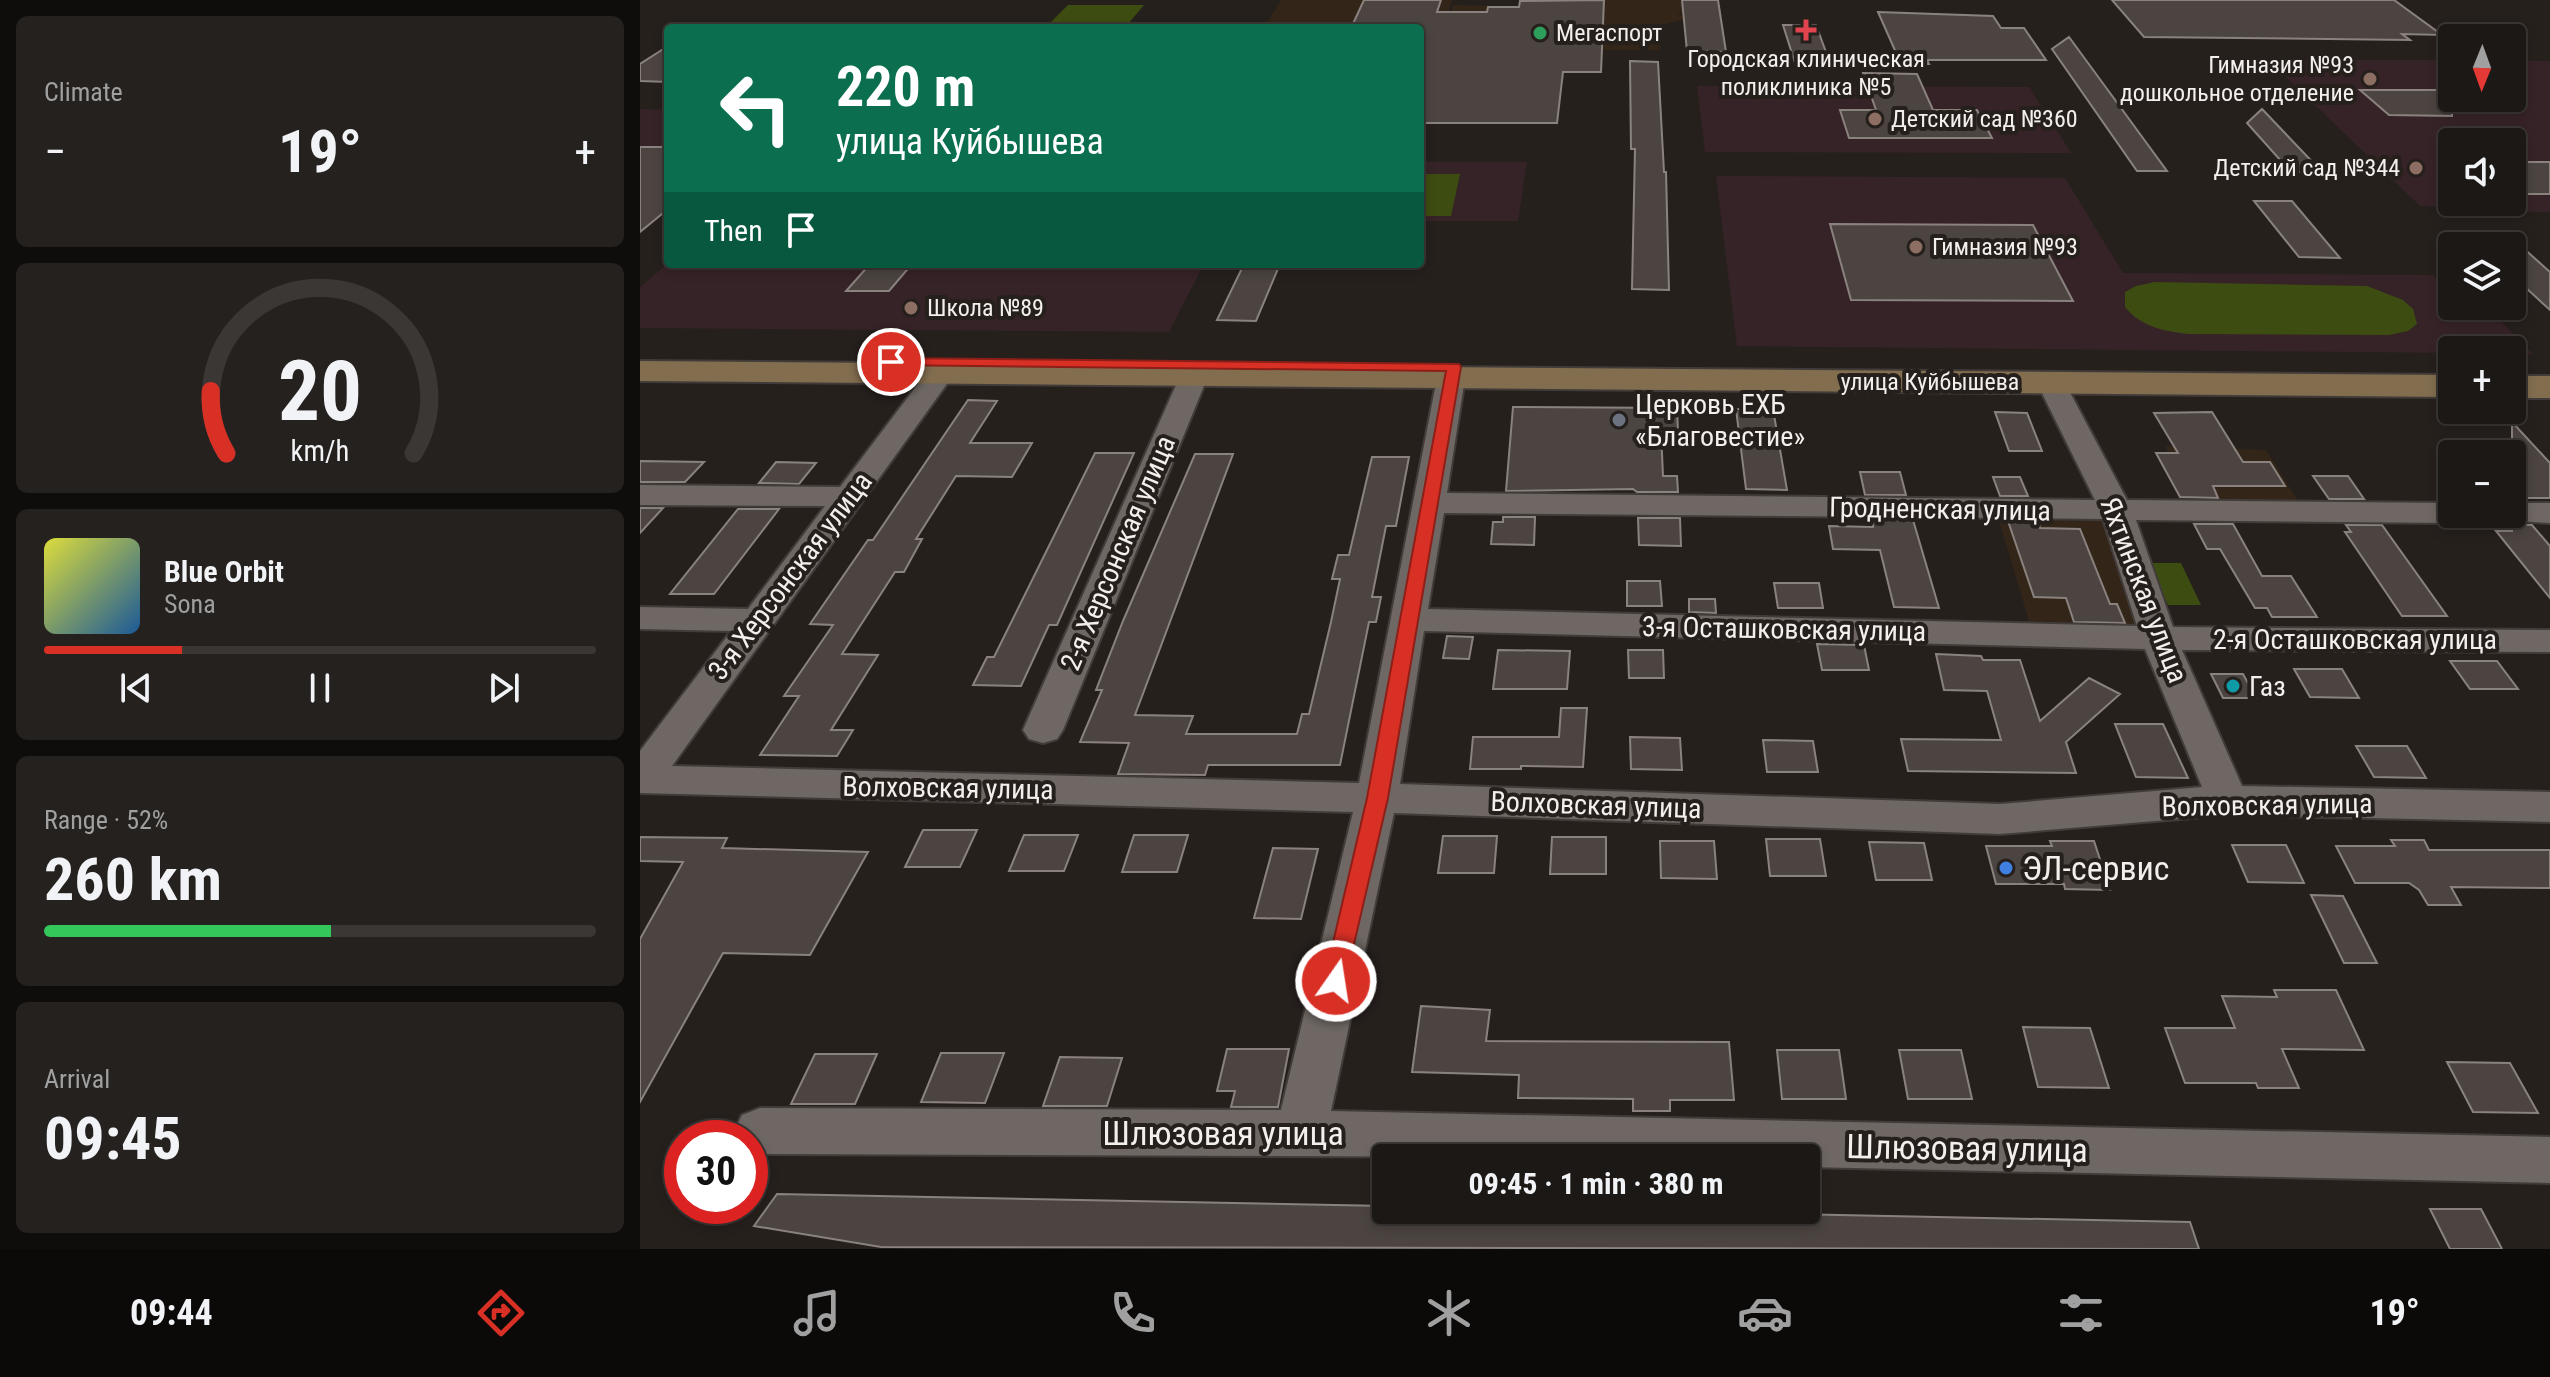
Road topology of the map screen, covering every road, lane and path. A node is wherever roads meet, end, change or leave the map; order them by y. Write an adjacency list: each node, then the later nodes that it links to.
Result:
1 (640, 361): 2 (main road, улица Куйбышева)
2 (944, 368): 3 (main road, улица Куйбышева); 4 (main road, улица Куйбышева); 14 (street, 3-я Херсонская улица)
3 (1197, 370): 5 (main road, улица Куйбышева); 25 (street, 2-я Херсонская улица)
4 (640, 371)
5 (1452, 372): 9 (main road, улица Куйбышева); 15 (street)
6 (2438, 374): 9 (main road, улица Куйбышева)
7 (2526, 375): 8 (main road)
8 (2550, 375)
9 (2048, 377): 10 (main road, улица Куйбышева); 16 (street, Яхтинская улица)
10 (2438, 386)
11 (2526, 387): 12 (main road)
12 (2550, 387)
13 (640, 495): 14 (street)
14 (849, 497): 21 (street, 3-я Херсонская улица)
15 (1429, 503): 16 (street, Гродненская улица); 22 (street)
16 (2117, 512): 17 (street, Гродненская улица); 23 (street, Яхтинская улица)
17 (2438, 513)
18 (2526, 513): 19 (street)
19 (2550, 513)
20 (640, 618): 21 (street)
21 (758, 620): 26 (street, 3-я Херсонская улица)
22 (1409, 620): 23 (street, 3-я Осташковская улица); 27 (street)
23 (2159, 638): 24 (street, 2-я Осташковская улица); 28 (street, Яхтинская улица)
24 (2550, 641)
25 (1043, 730)
26 (641, 779): 27 (street, Волховская улица)
27 (1377, 798): 28 (street, Волховская улица); 31 (street)
28 (2228, 800): 29 (street, Волховская улица)
29 (2550, 807)
30 (768, 1131): 31 (street, Шлюзовая улица)
31 (1301, 1133): 32 (street, Шлюзовая улица)
32 (2550, 1160)

